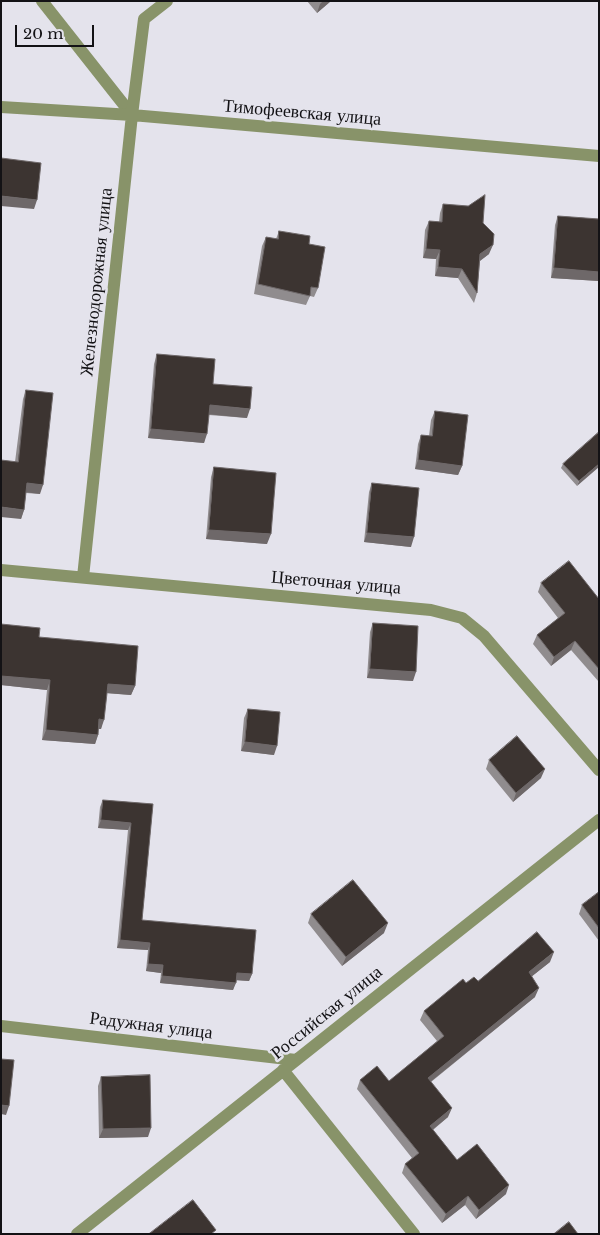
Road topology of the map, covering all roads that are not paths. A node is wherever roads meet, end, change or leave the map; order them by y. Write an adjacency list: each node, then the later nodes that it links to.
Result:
1 (42, 1): 4 (street)
2 (167, 1): 4 (street, Железнодорожная улица)
3 (1, 106): 4 (street, Тимофеевская улица)
4 (132, 116): 5 (street, Тимофеевская улица); 7 (street, Железнодорожная улица)
5 (599, 156)
6 (1, 570): 7 (street, Цветочная улица)
7 (83, 577): 8 (street, Цветочная улица)
8 (599, 770)
9 (599, 820): 11 (street, Российская улица)
10 (1, 1026): 11 (street, Радужная улица)
11 (296, 1060): 12 (street, Российская улица)
12 (284, 1070): 13 (street, Российская улица); 14 (street)
13 (77, 1234)
14 (414, 1234)

